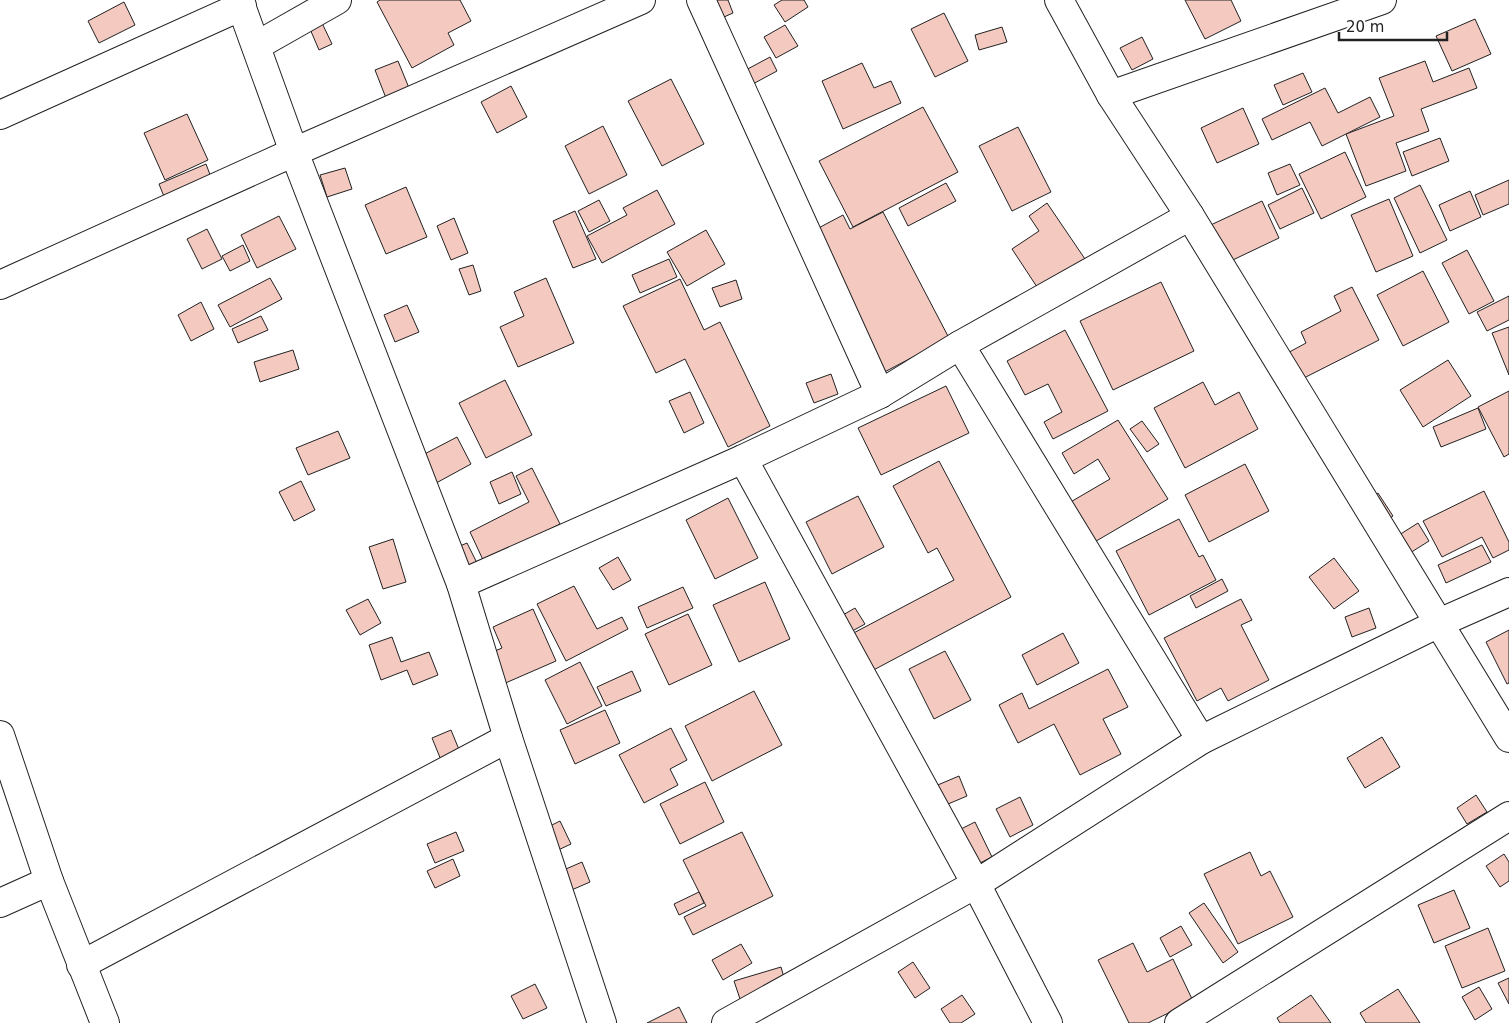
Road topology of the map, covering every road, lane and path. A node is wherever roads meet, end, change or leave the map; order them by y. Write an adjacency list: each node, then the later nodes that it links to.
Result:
1 (337, 0): 7 (street)
2 (641, 0): 10 (street)
3 (701, 0): 14 (street)
4 (1060, 0): 8 (street)
5 (1382, 0): 8 (street)
6 (240, 3): 7 (street); 9 (street)
7 (256, 46): 10 (street)
8 (1111, 95): 11 (street)
9 (0, 115)
10 (294, 152): 12 (street); 16 (street)
11 (1190, 216): 13 (street); 18 (street)
12 (0, 285)
13 (960, 345): 14 (street); 22 (street)
14 (880, 394): 15 (street)
15 (743, 458): 16 (street); 25 (street)
16 (461, 584): 20 (street)
17 (1509, 592): 18 (street)
18 (1440, 623): 21 (street); 22 (street)
19 (0, 735): 24 (street)
20 (508, 738): 27 (street); 29 (street)
21 (1509, 738)
22 (1201, 740): 25 (street)
23 (1509, 816): 32 (street)
24 (49, 882): 26 (street); 27 (street)
25 (976, 884): 30 (street); 31 (street)
26 (0, 903)
27 (80, 965): 28 (street)
28 (105, 1023)
29 (602, 1023)
30 (726, 1023)
31 (1048, 1023)
32 (1179, 1023)

